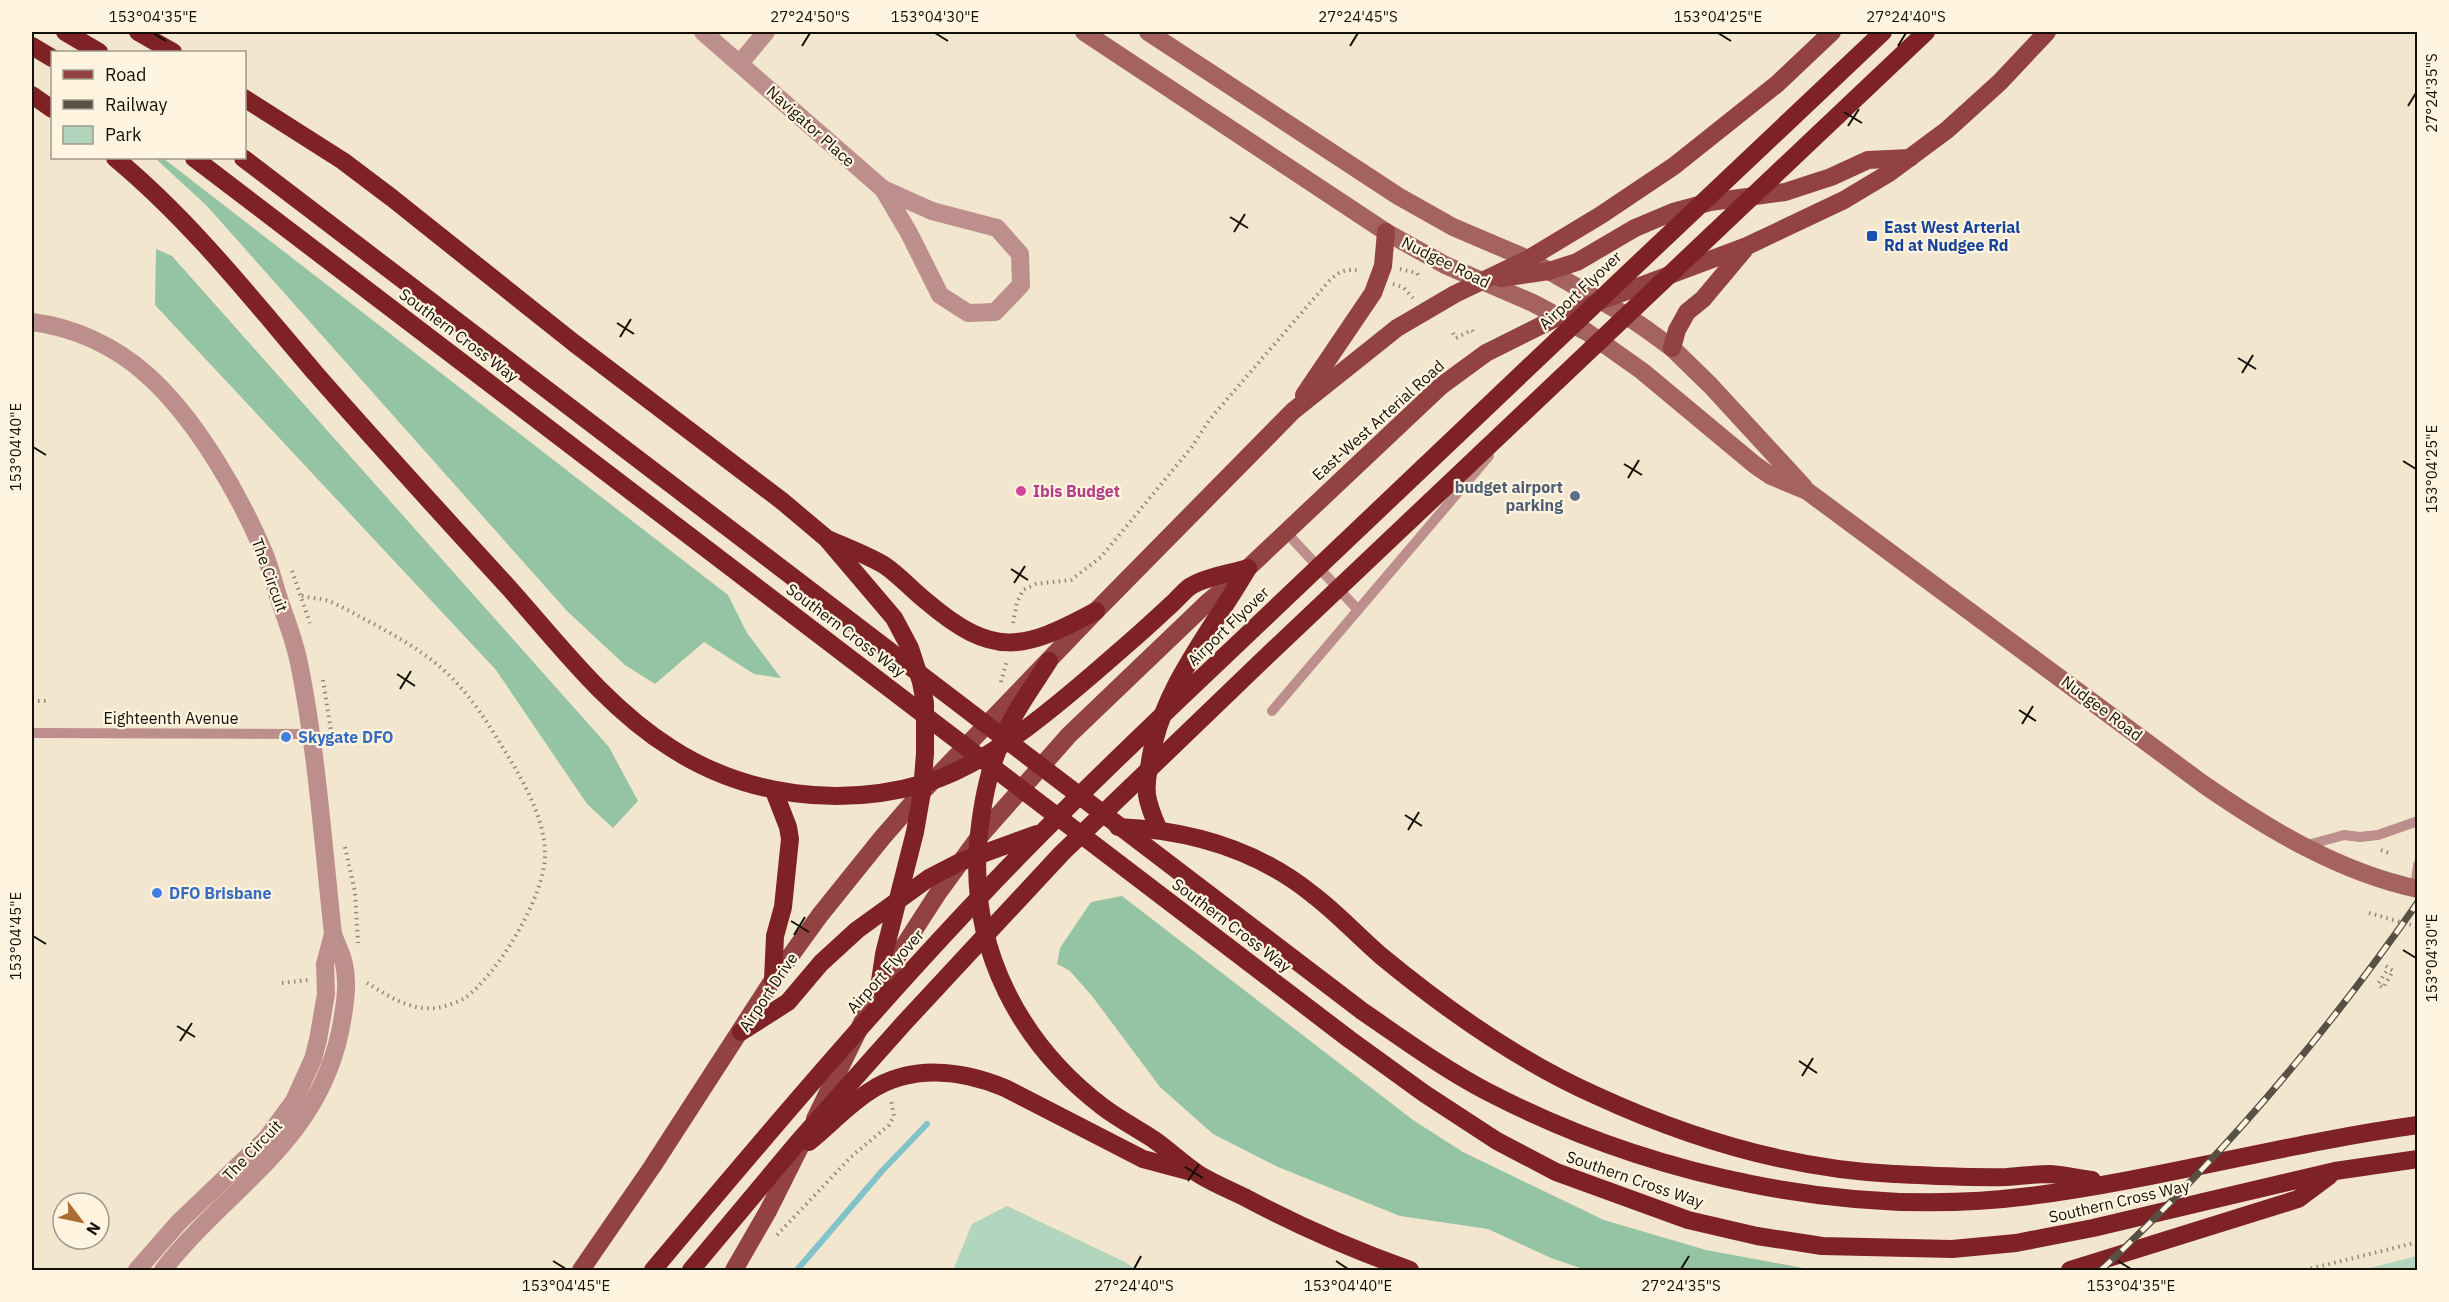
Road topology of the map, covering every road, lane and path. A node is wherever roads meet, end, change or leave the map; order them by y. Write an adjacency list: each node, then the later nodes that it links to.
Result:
1 (65, 32): 12 (highway)
2 (138, 32): 13 (highway)
3 (703, 32): 15 (street, Navigator Place)
4 (766, 32): 15 (street)
5 (1084, 32): 24 (main road, Nudgee Road)
6 (1148, 32): 26 (main road, Nudgee Road)
7 (1832, 32): 26 (main road)
8 (1883, 32): 90 (highway, Airport Flyover)
9 (1926, 32): 91 (highway)
10 (2047, 32): 19 (main road, East-West Arterial Road)
11 (32, 46): 14 (highway)
12 (97, 51)
13 (170, 51)
14 (51, 57)
15 (740, 63): 23 (street, Navigator Place)
16 (32, 94): 18 (highway)
17 (246, 100): 42 (highway)
18 (51, 108)
19 (1912, 158): 25 (main road, East-West Arterial Road); 27 (main road)
20 (116, 159): 57 (highway)
21 (195, 159): 83 (highway, Southern Cross Way)
22 (244, 159): 85 (highway, Southern Cross Way)
23 (883, 189): 23 (street, Navigator Place)
24 (1386, 232): 28 (main road); 30 (main road, Nudgee Road)
25 (1748, 246): 31 (main road, East-West Arterial Road); 37 (main road)
26 (1528, 260): 27 (main road, Nudgee Road); 30 (main road)
27 (1549, 272): 30 (main road); 31 (main road, Nudgee Road)
28 (1385, 273): 29 (path); 32 (path); 38 (main road); 47 (path)
29 (1420, 279)
30 (1482, 280): 32 (main road); 33 (main road, Nudgee Road)
31 (1601, 301): 33 (main road, East-West Arterial Road); 37 (main road, Nudgee Road)
32 (1425, 311): 38 (main road)
33 (1560, 316): 40 (main road, Nudgee Road); 41 (main road, East-West Arterial Road)
34 (32, 322): 54 (street, The Circuit)
35 (1453, 333): 36 (path)
36 (1475, 335)
37 (1672, 348): 40 (main road, Nudgee Road)
38 (1293, 411): 46 (main road)
39 (1515, 426): 45 (lane)
40 (1807, 491): 61 (main road, Nudgee Road)
41 (1285, 531): 43 (main road, East-West Arterial Road); 45 (lane)
42 (826, 538): 47 (highway); 56 (highway)
43 (1248, 568): 55 (highway); 59 (highway); 60 (main road, East-West Arterial Road)
44 (302, 596): 73 (path)
45 (1358, 610): 52 (lane)
46 (1096, 611): 47 (highway); 48 (main road)
47 (1010, 642): 49 (path)
48 (1049, 661): 55 (highway); 56 (main road, Airport Drive)
49 (998, 689)
50 (32, 701): 51 (path)
51 (48, 701)
52 (1272, 711)
53 (32, 733): 54 (lane, Eighteenth Avenue)
54 (311, 734): 71 (street, The Circuit)
55 (998, 748): 56 (highway); 60 (highway)
56 (926, 785): 57 (highway); 68 (highway); 75 (main road, Airport Drive)
57 (774, 791): 75 (highway)
58 (2418, 821): 61 (lane)
59 (1159, 830): 64 (highway); 85 (highway)
60 (979, 837): 64 (highway); 65 (main road)
61 (2304, 846): 67 (main road, Nudgee Road)
62 (2380, 847): 63 (path)
63 (2391, 854)
64 (977, 855): 65 (highway); 84 (highway)
65 (960, 862): 68 (highway); 78 (main road)
66 (2418, 865): 67 (lane)
67 (2416, 889)
68 (899, 899): 78 (highway); 79 (highway)
69 (2369, 913): 70 (path)
70 (2418, 927)
71 (333, 934): 87 (street, The Circuit); 88 (street, The Circuit)
72 (2387, 968): 72 (path); 76 (path)
73 (360, 978)
74 (316, 979): 77 (path)
75 (773, 980): 79 (main road, Airport Drive)
76 (2376, 981)
77 (282, 983)
78 (879, 988): 81 (main road)
79 (741, 1032): 89 (main road, Airport Drive)
80 (2418, 1125): 85 (highway, Southern Cross Way)
81 (797, 1153): 84 (highway); 92 (main road)
82 (2418, 1160): 83 (highway, Southern Cross Way)
83 (2335, 1171): 94 (highway)
84 (1199, 1174): 93 (highway)
85 (2112, 1183)
86 (2418, 1242): 95 (path)
87 (137, 1270)
88 (163, 1270)
89 (581, 1270)
90 (653, 1270)
91 (691, 1270)
92 (734, 1270)
93 (1410, 1270)
94 (2070, 1270)
95 (2305, 1270)

